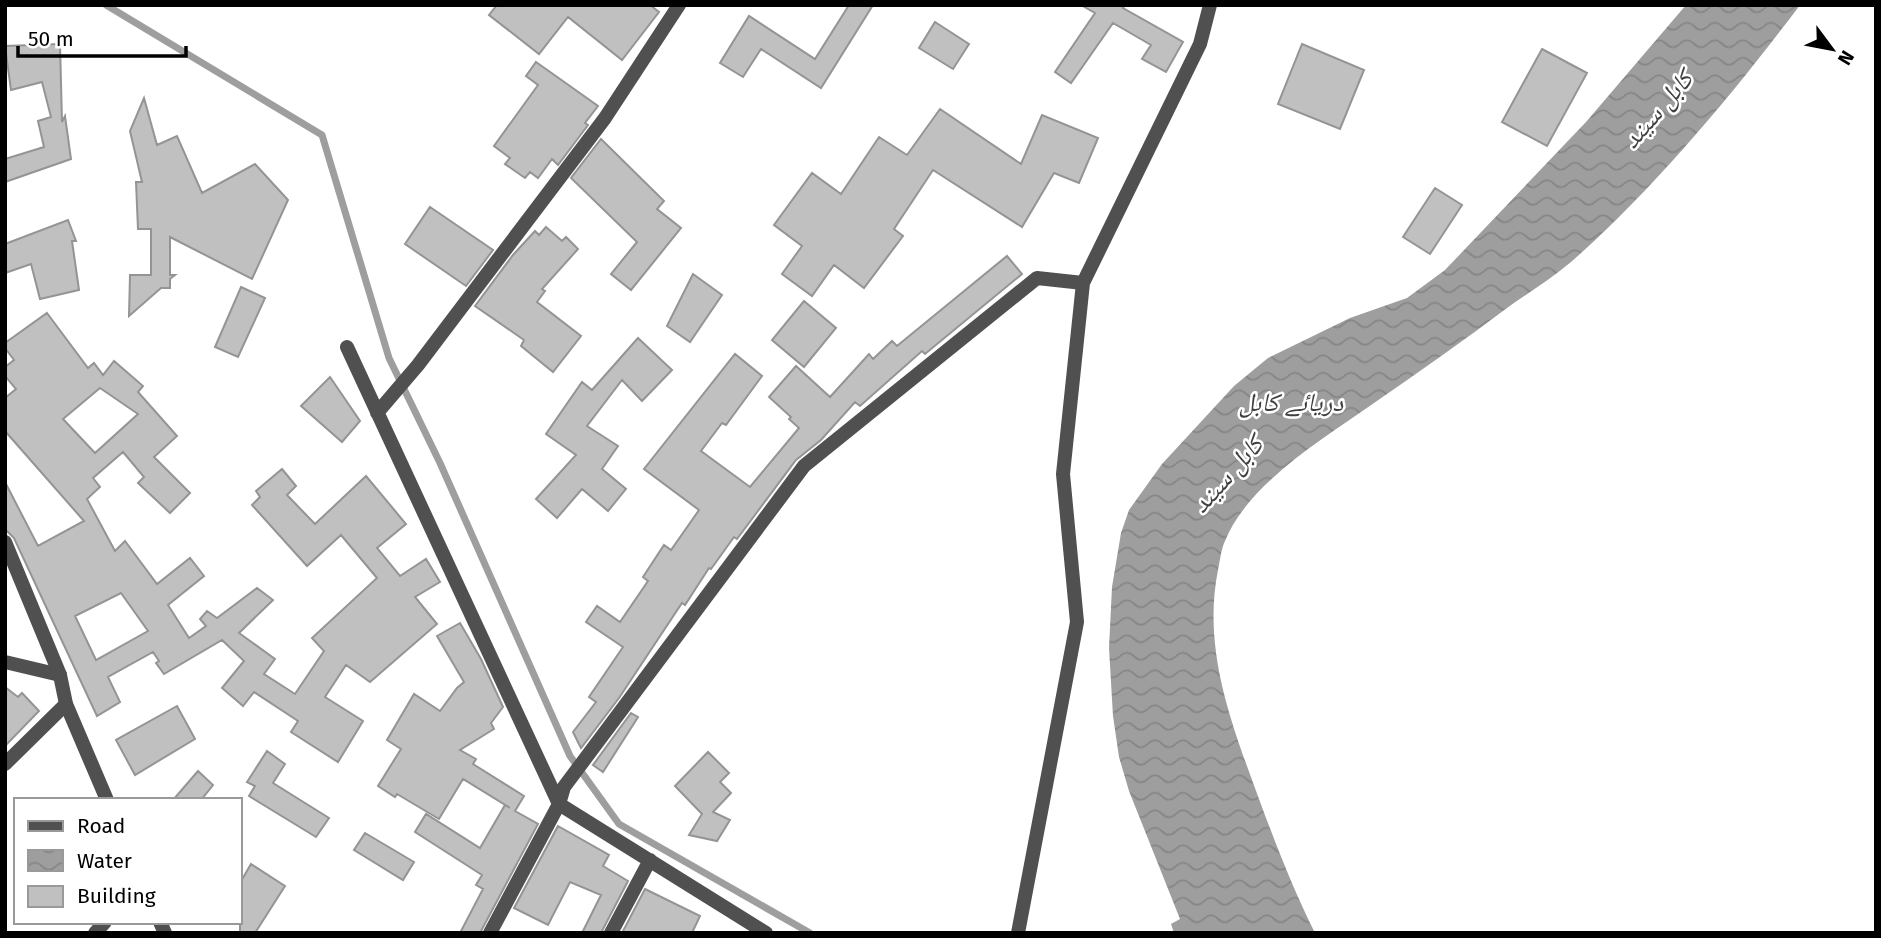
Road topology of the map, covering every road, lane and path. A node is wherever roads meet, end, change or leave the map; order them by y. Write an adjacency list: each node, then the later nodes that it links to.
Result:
1 (679, 5): 5 (street)
2 (1210, 5): 3 (street)
3 (1083, 283): 12 (street); 17 (street)
4 (347, 347): 5 (street)
5 (377, 413): 12 (street)
6 (5, 542): 8 (street)
7 (5, 662): 8 (street)
8 (60, 675): 9 (street)
9 (66, 704): 10 (street); 11 (street)
10 (5, 764)
11 (106, 798)
12 (559, 804): 13 (street); 14 (street)
13 (650, 860): 15 (street); 16 (street)
14 (490, 933)
15 (611, 933)
16 (766, 933)
17 (1018, 933)

